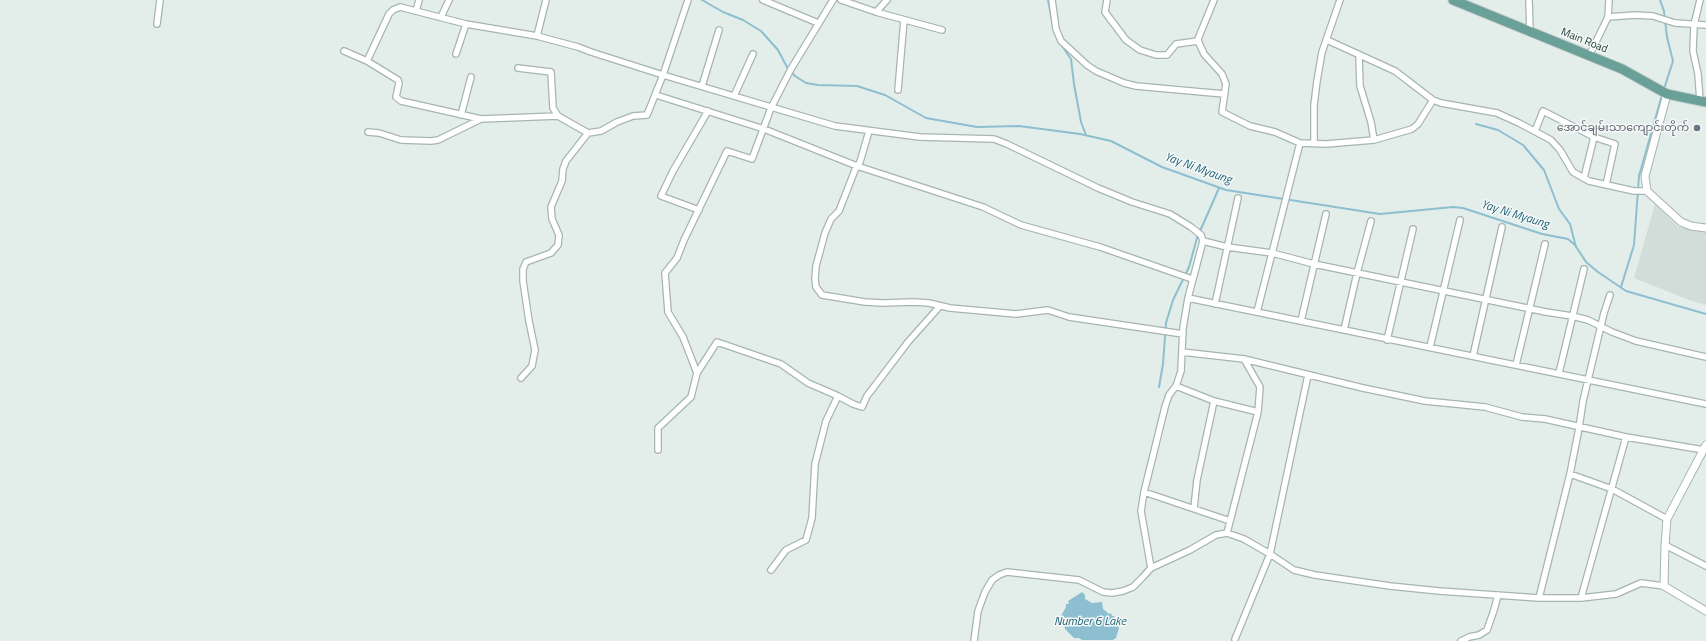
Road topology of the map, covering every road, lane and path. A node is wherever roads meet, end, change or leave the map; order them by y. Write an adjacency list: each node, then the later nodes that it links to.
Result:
1 (160, 0): 24 (street)
2 (418, 0): 18 (street)
3 (449, 0): 21 (street)
4 (546, 0): 31 (street)
5 (688, 0): 41 (street)
6 (763, 0): 23 (street)
7 (833, 0): 23 (street)
8 (841, 0): 19 (street)
9 (886, 0): 19 (street)
10 (1052, 0): 45 (street)
11 (1106, 0): 33 (street)
12 (1214, 0): 33 (street)
13 (1340, 0): 32 (street)
14 (1453, 0): 30 (main road, Main Road)
15 (1529, 0): 30 (street)
16 (1609, 0): 20 (street)
17 (1700, 0): 26 (street)
18 (416, 11): 21 (street); 39 (street)
19 (876, 12): 22 (street)
20 (1608, 16): 26 (street); 38 (street)
21 (441, 17): 25 (street)
22 (904, 20): 29 (street); 44 (street)
23 (818, 23): 51 (street)
24 (157, 24)
25 (466, 24): 31 (street); 35 (street)
26 (1694, 25): 27 (street); 50 (street)
27 (1706, 25)
28 (719, 30): 43 (street)
29 (942, 30)
30 (1530, 32): 38 (main road, Main Road)
31 (537, 36): 41 (street)
32 (1328, 40): 37 (street); 64 (street)
33 (1198, 41): 45 (street)
34 (344, 51): 39 (street)
35 (456, 54)
36 (753, 54): 48 (street)
37 (1359, 55): 49 (street); 62 (street)
38 (1589, 56): 46 (main road, Main Road)
39 (367, 61): 53 (street)
40 (518, 68): 54 (street)
41 (664, 75): 43 (street); 47 (street)
42 (471, 78): 53 (street)
43 (702, 86): 48 (street)
44 (898, 90)
45 (1224, 94): 63 (street)
46 (1667, 94): 50 (main road, Main Road); 68 (street)
47 (656, 95): 52 (street); 60 (street)
48 (734, 96): 51 (street)
49 (1433, 100): 58 (street); 62 (street)
50 (1703, 102)
51 (771, 108): 56 (street); 57 (street)
52 (708, 112): 56 (street); 70 (street)
53 (461, 115): 55 (street)
54 (558, 116): 55 (street); 60 (street)
55 (481, 119): 59 (street)
56 (764, 129): 65 (street); 70 (street)
57 (869, 131): 65 (street); 77 (street)
58 (1535, 131): 61 (street); 66 (street)
59 (368, 132)
60 (588, 133): 109 (street)
61 (1594, 137): 66 (street); 67 (street)
62 (1374, 140): 64 (street)
63 (1300, 143): 64 (street); 80 (street)
64 (1314, 143)
65 (858, 166): 84 (street); 91 (street)
66 (1584, 178): 67 (street)
67 (1606, 185): 68 (street)
68 (1647, 191): 75 (street)
69 (1238, 198): 79 (street)
70 (698, 210): 106 (street)
71 (1326, 214): 81 (street)
72 (1460, 220): 86 (street)
73 (1371, 221): 83 (street)
74 (1502, 227): 89 (street)
75 (1706, 228)
76 (1413, 229): 85 (street)
77 (1203, 241): 79 (street); 84 (street)
78 (1545, 244): 92 (street)
79 (1227, 247): 80 (street); 90 (street)
80 (1272, 254): 81 (street); 93 (street)
81 (1314, 264): 83 (street); 95 (street)
82 (1584, 269): 94 (street)
83 (1357, 273): 85 (street); 97 (street)
84 (1192, 279): 88 (street)
85 (1400, 282): 86 (street); 99 (street)
86 (1444, 290): 89 (street); 100 (street)
87 (1610, 295): 96 (street)
88 (1188, 298): 90 (street); 98 (street)
89 (1487, 299): 92 (street); 102 (street)
90 (1215, 304): 93 (street)
91 (940, 306): 98 (street); 112 (street)
92 (1530, 308): 94 (street); 105 (street)
93 (1257, 312): 95 (street)
94 (1572, 316): 96 (street); 107 (street)
95 (1301, 321): 97 (street)
96 (1601, 326): 103 (street); 110 (street)
97 (1344, 330): 99 (street)
98 (1183, 334): 101 (street)
99 (1387, 340): 100 (street)
100 (1430, 347): 102 (street)
101 (1182, 352): 104 (street); 111 (street)
102 (1473, 356): 105 (street)
103 (1706, 357)
104 (1244, 359): 108 (street); 115 (street)
105 (1516, 365): 107 (street)
106 (697, 373): 112 (street); 119 (street)
107 (1558, 373): 110 (street)
108 (1308, 375): 116 (street); 128 (street)
109 (521, 378)
110 (1588, 379): 114 (street); 116 (street)
111 (1176, 386): 113 (street); 122 (street)
112 (838, 396): 131 (street)
113 (1214, 401): 115 (street); 123 (street)
114 (1706, 404)
115 (1258, 412): 125 (street)
116 (1579, 428): 117 (street); 120 (street)
117 (1626, 437): 118 (street); 121 (street)
118 (1705, 447): 124 (street)
119 (658, 450)
120 (1570, 474): 121 (street); 134 (street)
121 (1612, 489): 124 (street); 135 (street)
122 (1144, 492): 123 (street); 130 (street)
123 (1194, 508): 125 (street)
124 (1667, 519): 127 (street)
125 (1230, 521): 126 (street)
126 (1227, 533): 128 (street); 130 (street)
127 (1664, 545): 129 (street); 132 (street)
128 (1270, 554): 133 (street); 137 (street)
129 (1706, 566)
130 (1151, 568): 138 (street)
131 (771, 570)
132 (1664, 586): 135 (street); 136 (street)
133 (1498, 595): 134 (street); 139 (street)
134 (1539, 598): 135 (street)
135 (1581, 598)
136 (1706, 611)
137 (1235, 639)
138 (974, 641)
139 (1461, 641)

